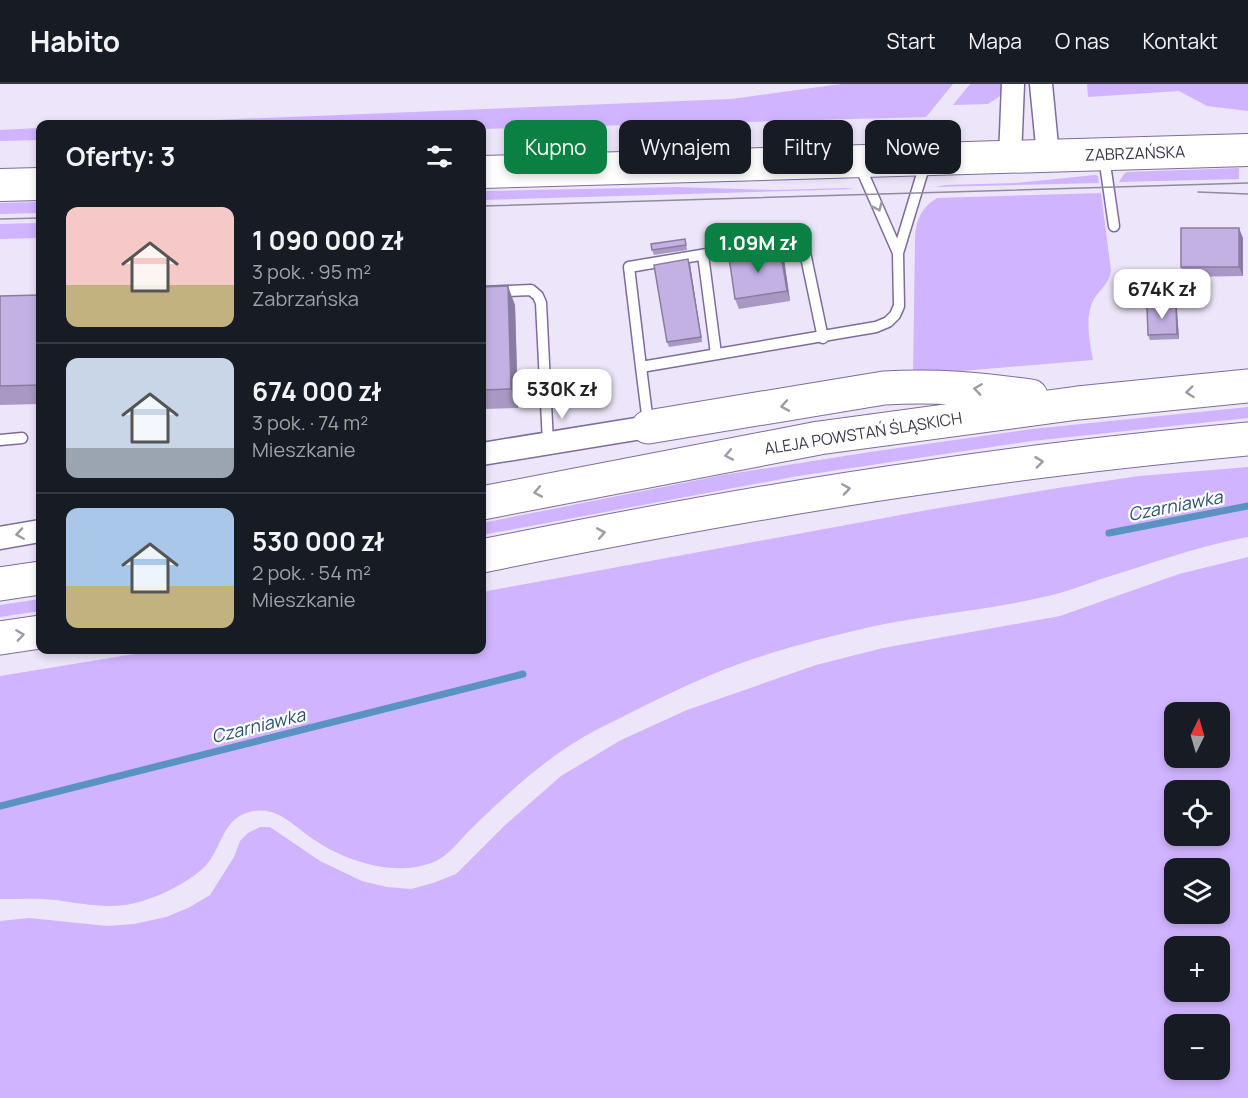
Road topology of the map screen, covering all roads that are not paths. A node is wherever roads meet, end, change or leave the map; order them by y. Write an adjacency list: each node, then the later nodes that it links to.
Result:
1 (1013, 84): 6 (street)
2 (1041, 84): 5 (street)
3 (1248, 150): 4 (main road, ZABRZAŃSKA)
4 (1103, 154): 5 (main road, ZABRZAŃSKA); 14 (lane)
5 (1048, 156): 6 (main road, ZABRZAŃSKA)
6 (1010, 157): 7 (main road, ZABRZAŃSKA)
7 (961, 158)
8 (857, 161): 9 (main road, ZABRZAŃSKA); 10 (main road, ZABRZAŃSKA); 15 (lane, one-way to 15)
9 (865, 161)
10 (486, 172)
11 (922, 174): 15 (lane)
12 (36, 184): 13 (main road)
13 (0, 185)
14 (1114, 226)
15 (898, 253): 18 (lane)
16 (703, 255): 18 (lane); 19 (lane); 20 (lane)
17 (486, 292): 27 (lane)
18 (823, 338): 19 (lane)
19 (716, 354): 20 (lane)
20 (641, 368): 23 (lane)
21 (1248, 386): 22 (main road, ALEJA POWSTAŃ ŚLĄSKICH, one-way to 22)
22 (1078, 403): 23 (main road, one-way to 23); 29 (main road, ALEJA POWSTAŃ ŚLĄSKICH, one-way to 29)
23 (648, 427): 27 (street)
24 (22, 438): 26 (lane)
25 (1248, 439): 32 (main road, one-way to 25)
26 (0, 440)
27 (548, 443): 28 (street)
28 (486, 453)
29 (486, 502)
30 (36, 532): 31 (street, one-way to 31)
31 (0, 538)
32 (486, 555)
33 (36, 579): 34 (main road)
34 (0, 584)
35 (36, 633): 36 (main road, one-way to 35)
36 (0, 638)

